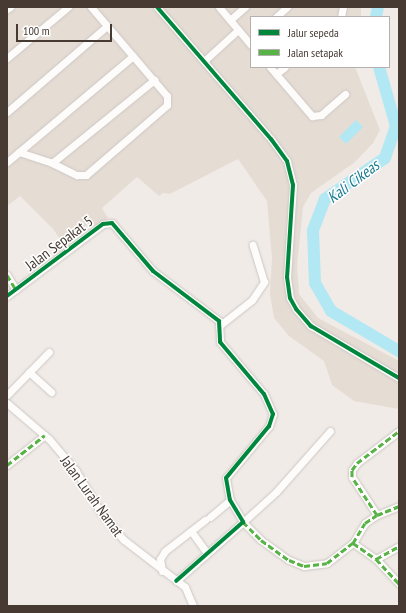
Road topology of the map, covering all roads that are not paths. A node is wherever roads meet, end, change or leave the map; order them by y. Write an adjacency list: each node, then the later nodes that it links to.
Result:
1 (10, 7): 8 (street)
2 (68, 7): 15 (street)
3 (91, 7): 11 (street)
4 (157, 7): 16 (street)
5 (219, 7): 10 (street)
6 (245, 7): 10 (street)
7 (287, 7): 9 (street)
8 (7, 9)
9 (277, 16)
10 (230, 20): 12 (street)
11 (107, 26): 14 (street); 22 (street)
12 (238, 30): 13 (street); 16 (street)
13 (250, 41)
14 (133, 56): 20 (street); 23 (street)
15 (7, 58)
16 (204, 61): 33 (street)
17 (271, 68): 19 (street)
18 (284, 68): 19 (street)
19 (276, 74): 21 (street)
20 (154, 80): 25 (street); 25 (street)
21 (345, 94)
22 (7, 112)
23 (19, 152): 24 (street); 25 (street)
24 (7, 162)
25 (52, 163)
26 (252, 245): 30 (street)
27 (7, 274): 28 (street)
28 (16, 290): 29 (street, Jalan Sepakat 5); 30 (street, Jalan Sepakat 5)
29 (7, 296)
30 (219, 326): 41 (street, Jalan Sepakat 5)
31 (49, 352): 32 (street)
32 (29, 372): 34 (street); 35 (street)
33 (399, 378)
34 (51, 392)
35 (7, 394)
36 (7, 403): 39 (street, Jalan Lurah Namat)
37 (330, 431): 44 (street)
38 (399, 431): 43 (street)
39 (45, 435): 40 (street); 50 (street, Jalan Lurah Namat)
40 (7, 465)
41 (230, 500): 44 (street, Jalan Sepakat 5); 45 (street)
42 (398, 508): 43 (street)
43 (377, 515): 46 (street)
44 (243, 522): 46 (street, Jalan Sepakat 5); 51 (street)
45 (191, 531): 48 (street); 50 (street)
46 (353, 543): 49 (street)
47 (399, 546): 49 (street)
48 (205, 550)
49 (376, 559): 52 (street)
50 (162, 571): 51 (street, Jalan Lurah Namat)
51 (176, 581): 53 (street, Jalan Lurah Namat)
52 (399, 584)
53 (193, 606)

